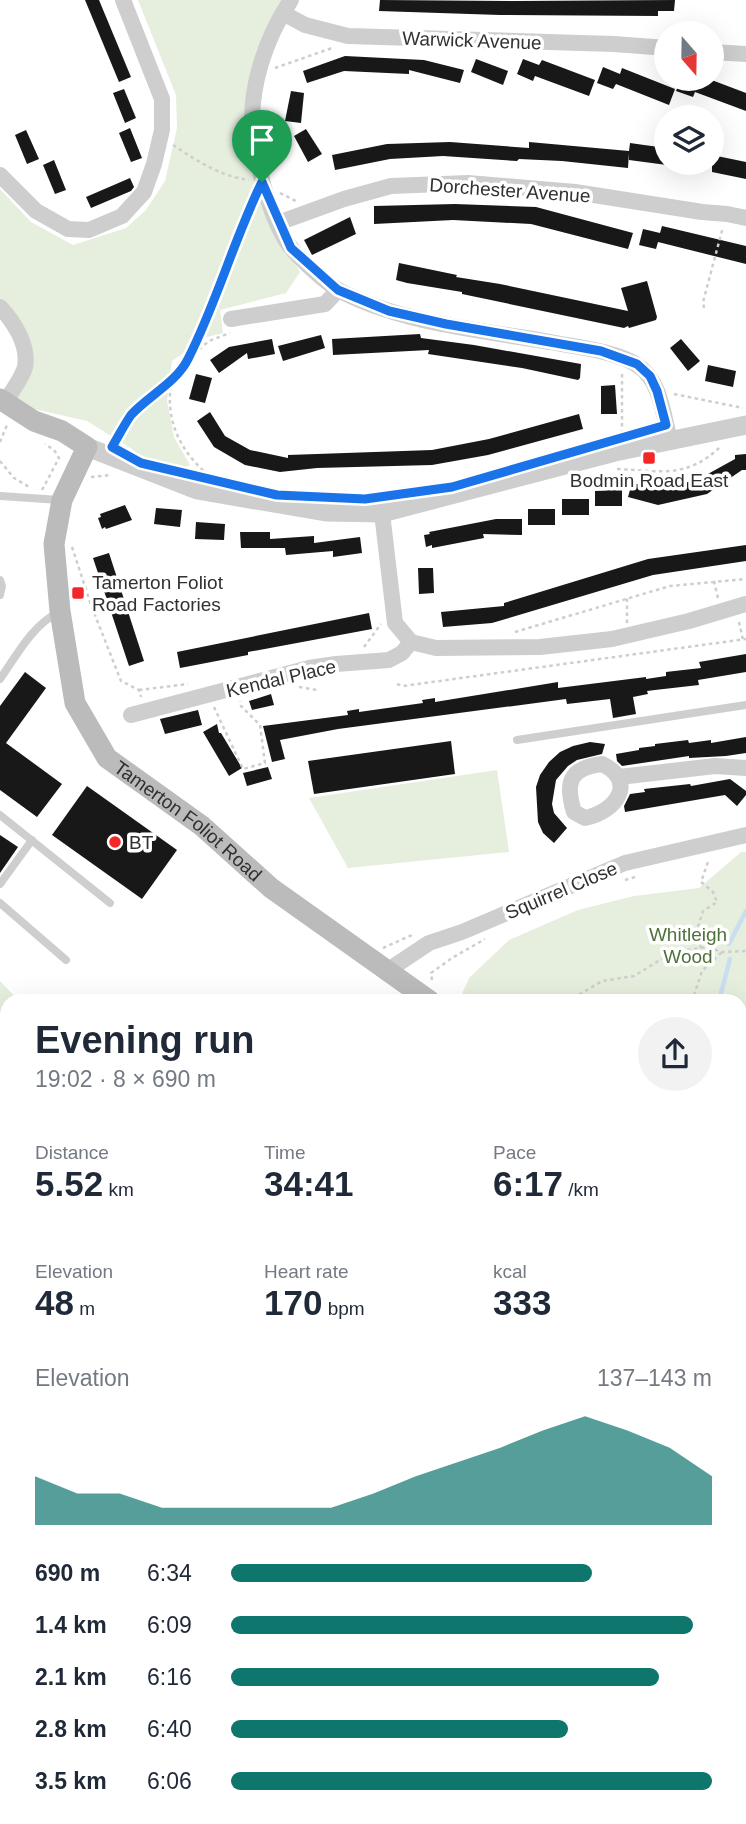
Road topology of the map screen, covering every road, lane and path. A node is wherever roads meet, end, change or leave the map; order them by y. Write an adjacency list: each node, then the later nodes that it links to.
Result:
1 (122, 0): 8 (street)
2 (287, 6): 3 (street, Warwick Avenue); 7 (street)
3 (348, 36): 4 (street, Warwick Avenue); 7 (path)
4 (654, 47)
5 (724, 53): 6 (street)
6 (746, 54)
7 (259, 74): 10 (street)
8 (160, 137): 9 (street); 10 (path)
9 (0, 175)
10 (262, 185): 11 (path); 13 (street); 19 (path)
11 (317, 209): 12 (street, Dorchester Avenue); 13 (street, Dorchester Avenue)
12 (746, 218)
13 (278, 223): 15 (street)
14 (720, 236): 17 (path)
15 (338, 290): 18 (street); 20 (street)
16 (0, 307): 23 (street)
17 (704, 309)
18 (231, 319): 19 (path)
19 (188, 359): 21 (path)
20 (623, 359): 22 (street); 26 (path)
21 (172, 379): 32 (path); 35 (path)
22 (657, 391): 24 (path); 27 (street)
23 (5, 407): 28 (path); 31 (main road)
24 (746, 409)
25 (746, 425): 27 (street)
26 (622, 438)
27 (670, 440): 39 (street)
28 (0, 442)
29 (726, 443): 34 (path)
30 (50, 447): 37 (path)
31 (87, 447): 38 (main road, Tamerton Foliot Road); 39 (street)
32 (112, 447)
33 (0, 461): 37 (path)
34 (617, 469)
35 (213, 479)
36 (0, 496): 37 (lane)
37 (38, 498): 38 (lane)
38 (62, 500): 46 (main road, Tamerton Foliot Road)
39 (382, 513): 47 (street)
40 (71, 541): 60 (path)
41 (746, 579): 44 (path)
42 (0, 580): 43 (lane)
43 (0, 595)
44 (627, 598): 48 (path); 49 (path)
45 (741, 606): 49 (street); 50 (path)
46 (60, 611): 53 (lane); 77 (main road, Tamerton Foliot Road)
47 (395, 617): 51 (street); 52 (path)
48 (510, 633)
49 (627, 636): 51 (street)
50 (744, 639): 55 (path)
51 (411, 642): 56 (street, Kendal Place)
52 (361, 651)
53 (0, 678)
54 (189, 684): 60 (path)
55 (397, 684)
56 (237, 687): 59 (street, Kendal Place); 59 (path)
57 (302, 688): 58 (path)
58 (317, 690)
59 (208, 694): 60 (street, Kendal Place)
60 (139, 703)
61 (746, 705): 62 (lane)
62 (517, 740)
63 (746, 768): 64 (street)
64 (619, 777)
65 (0, 815): 67 (lane)
66 (746, 835): 68 (street, Squirrel Close)
67 (32, 840): 69 (lane); 71 (lane)
68 (708, 842): 73 (path); 77 (street, Squirrel Close)
69 (0, 884)
70 (0, 902): 76 (lane)
71 (110, 903)
72 (491, 934): 78 (path)
73 (702, 948): 75 (path); 79 (path)
74 (746, 951): 75 (path)
75 (722, 952): 80 (path)
76 (66, 960)
77 (387, 971): 78 (main road, Tamerton Foliot Road)
78 (432, 994)
79 (580, 994)
80 (694, 994)

